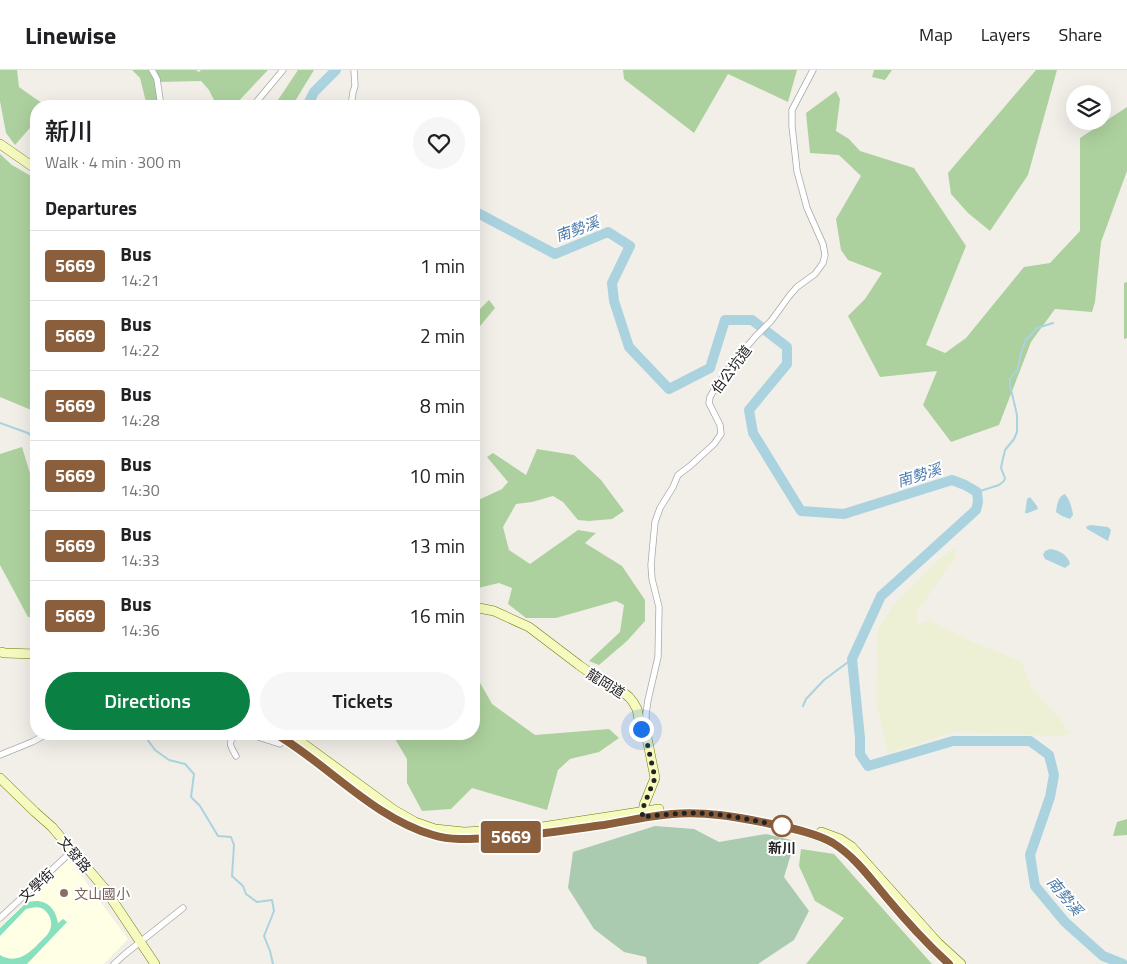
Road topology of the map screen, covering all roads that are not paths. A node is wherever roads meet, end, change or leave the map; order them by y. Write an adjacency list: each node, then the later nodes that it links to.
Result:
1 (152, 70): 5 (street)
2 (283, 70): 6 (street)
3 (354, 70): 7 (street)
4 (813, 70): 13 (street, 伯公坑道)
5 (160, 100)
6 (258, 100)
7 (352, 100)
8 (0, 144): 9 (street)
9 (30, 165)
10 (480, 608): 13 (street, 龍岡道)
11 (0, 652): 12 (street)
12 (30, 654)
13 (646, 738): 22 (street, 龍岡道)
14 (36, 740): 19 (street)
15 (231, 740): 20 (street)
16 (268, 740): 17 (street)
17 (284, 740)
18 (292, 740): 22 (street)
19 (0, 755)
20 (236, 756)
21 (0, 779): 23 (street, 文發路)
22 (642, 814): 29 (street); 30 (street)
23 (72, 851): 25 (street, 文學街); 26 (street, 文發路)
24 (183, 908): 26 (street)
25 (0, 918)
26 (140, 942): 27 (street); 28 (street, 文發路)
27 (114, 964)
28 (155, 964)
29 (949, 964)
30 (961, 964)

